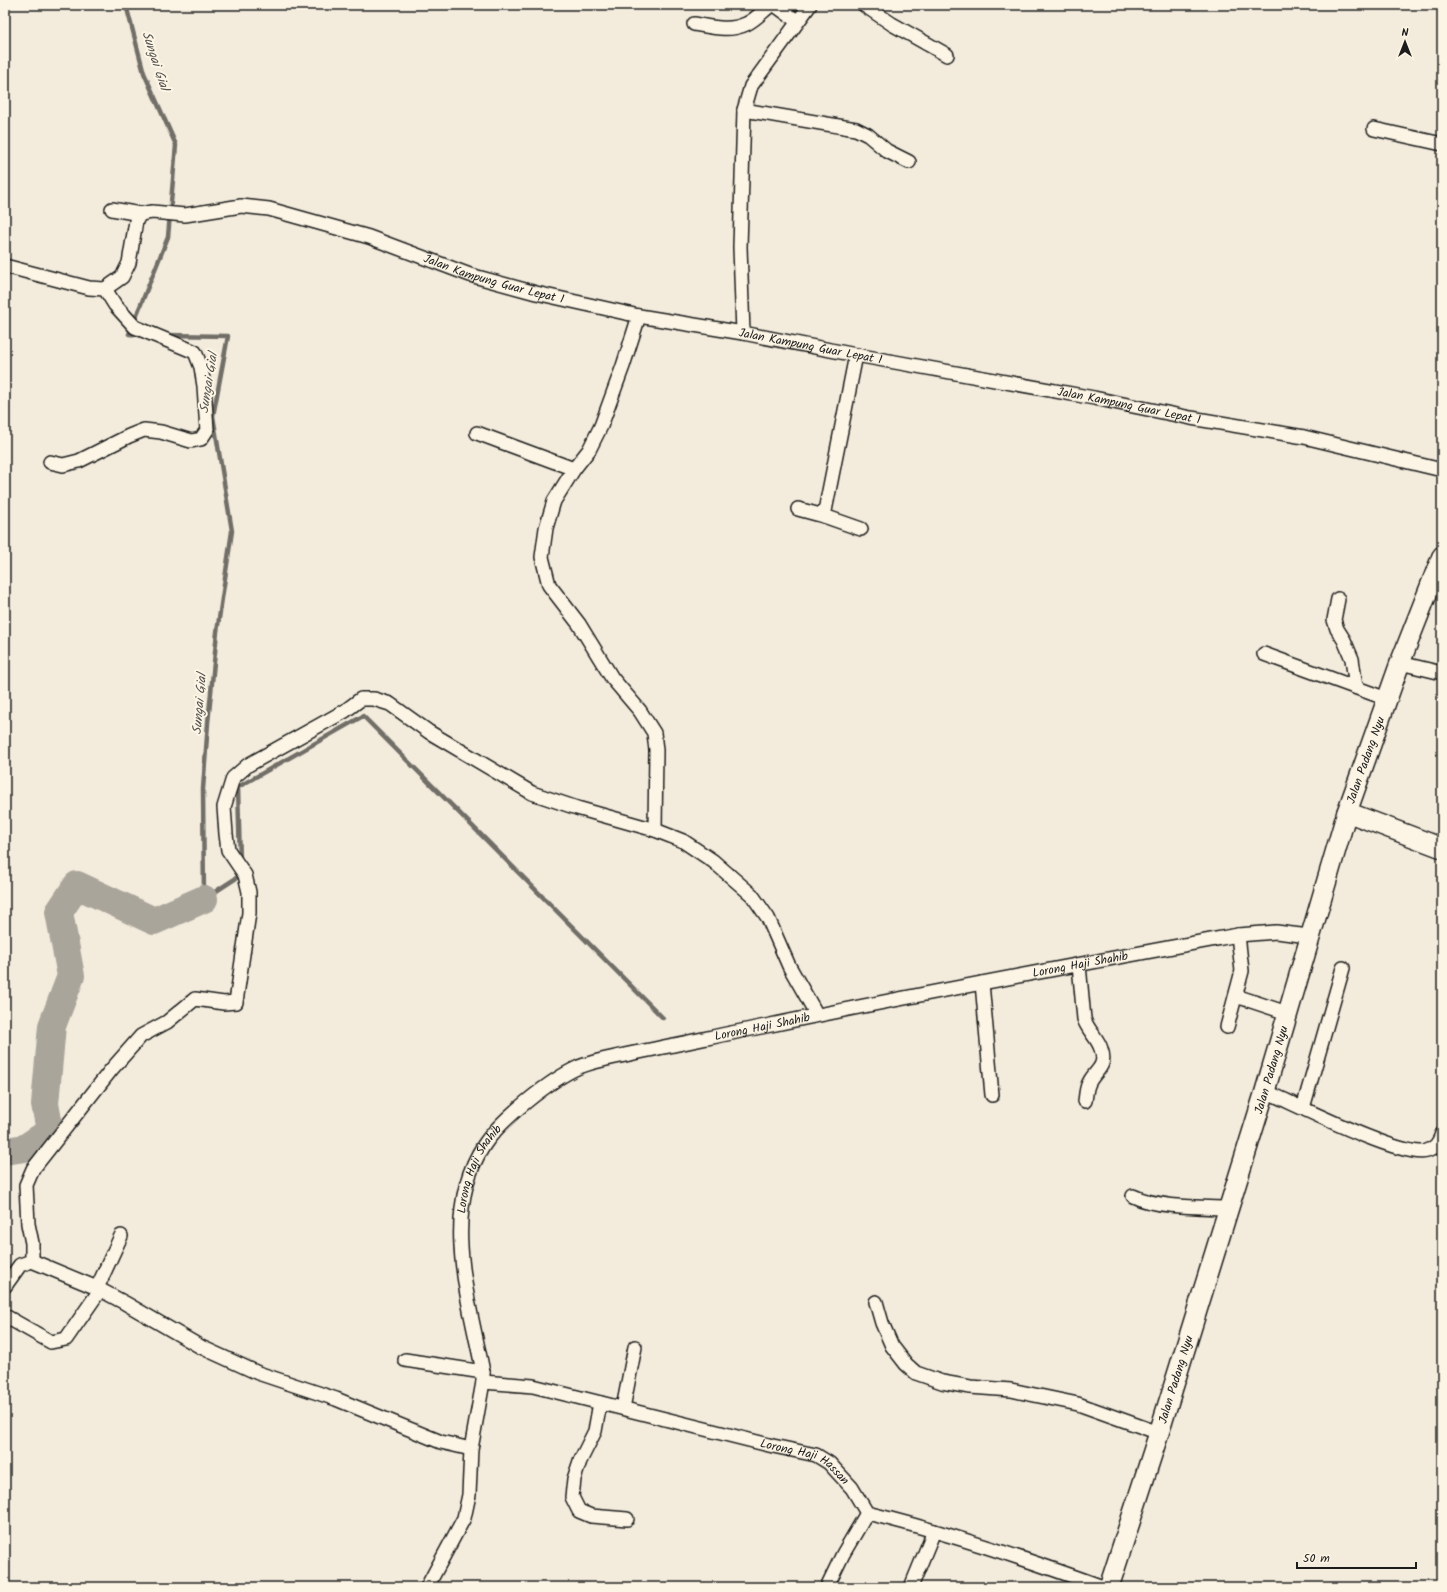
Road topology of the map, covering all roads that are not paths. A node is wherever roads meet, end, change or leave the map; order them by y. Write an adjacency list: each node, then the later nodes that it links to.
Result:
1 (771, 5): 6 (street)
2 (775, 5): 5 (street)
3 (810, 5): 5 (street)
4 (864, 5): 7 (street)
5 (797, 21): 8 (street)
6 (694, 24)
7 (947, 55)
8 (744, 110): 11 (street); 17 (street)
9 (1374, 129): 10 (street)
10 (1442, 144)
11 (909, 162)
12 (112, 208): 13 (street, Jalan Kampung Guar Lepat 1)
13 (140, 214): 15 (street); 16 (street, Jalan Kampung Guar Lepat 1)
14 (5, 266): 15 (street)
15 (104, 288): 20 (street)
16 (639, 316): 17 (street, Jalan Kampung Guar Lepat 1); 21 (street)
17 (743, 333): 18 (street, Jalan Kampung Guar Lepat 1)
18 (856, 355): 22 (street, Jalan Kampung Guar Lepat 1); 24 (street)
19 (477, 433): 21 (street)
20 (50, 462)
21 (574, 469): 34 (street)
22 (1442, 470)
23 (798, 509): 24 (street)
24 (824, 516): 25 (street)
25 (861, 529)
26 (1442, 556): 29 (street, Jalan Padang Nyu)
27 (1338, 599): 31 (street)
28 (1264, 654): 31 (street)
29 (1400, 663): 30 (street); 32 (street, Jalan Padang Nyu)
30 (1442, 673)
31 (1356, 687): 32 (street)
32 (1387, 699): 33 (street, Jalan Padang Nyu)
33 (1347, 812): 35 (street); 37 (street, Jalan Padang Nyu)
34 (655, 830): 43 (street); 53 (street)
35 (1442, 848)
36 (1238, 935): 37 (street, Lorong Haji Shahib); 38 (street, Lorong Haji Shahib); 41 (street)
37 (1310, 936): 42 (street, Jalan Padang Nyu)
38 (1079, 965): 40 (street, Lorong Haji Shahib); 47 (street)
39 (1343, 968): 48 (street)
40 (982, 983): 43 (street, Lorong Haji Shahib); 46 (street)
41 (1236, 996): 42 (street); 44 (street)
42 (1287, 1013): 45 (street, Jalan Padang Nyu)
43 (817, 1015): 60 (street, Lorong Haji Shahib)
44 (1227, 1027)
45 (1265, 1090): 48 (street); 51 (street, Jalan Padang Nyu)
46 (992, 1095)
47 (1085, 1100)
48 (1303, 1108): 49 (street)
49 (1442, 1134)
50 (1133, 1196): 51 (street)
51 (1228, 1208): 63 (street, Jalan Padang Nyu)
52 (121, 1236): 55 (street)
53 (32, 1261): 54 (street); 55 (street)
54 (5, 1286)
55 (98, 1289): 57 (street); 64 (street)
56 (876, 1302): 63 (street)
57 (5, 1316)
58 (635, 1347): 62 (street)
59 (405, 1360): 60 (street, Lorong Haji Hassan)
60 (483, 1377): 61 (street, Lorong Haji Hassan); 64 (street)
61 (600, 1403): 62 (street, Lorong Haji Hassan); 66 (street)
62 (623, 1408): 65 (street, Lorong Haji Hassan)
63 (1159, 1432): 72 (street, Jalan Padang Nyu)
64 (471, 1449): 68 (street)
65 (867, 1513): 67 (street); 69 (street)
66 (627, 1519)
67 (934, 1531): 70 (street); 71 (street)
68 (427, 1587)
69 (827, 1587)
70 (911, 1587)
71 (1103, 1587)
72 (1109, 1587)

